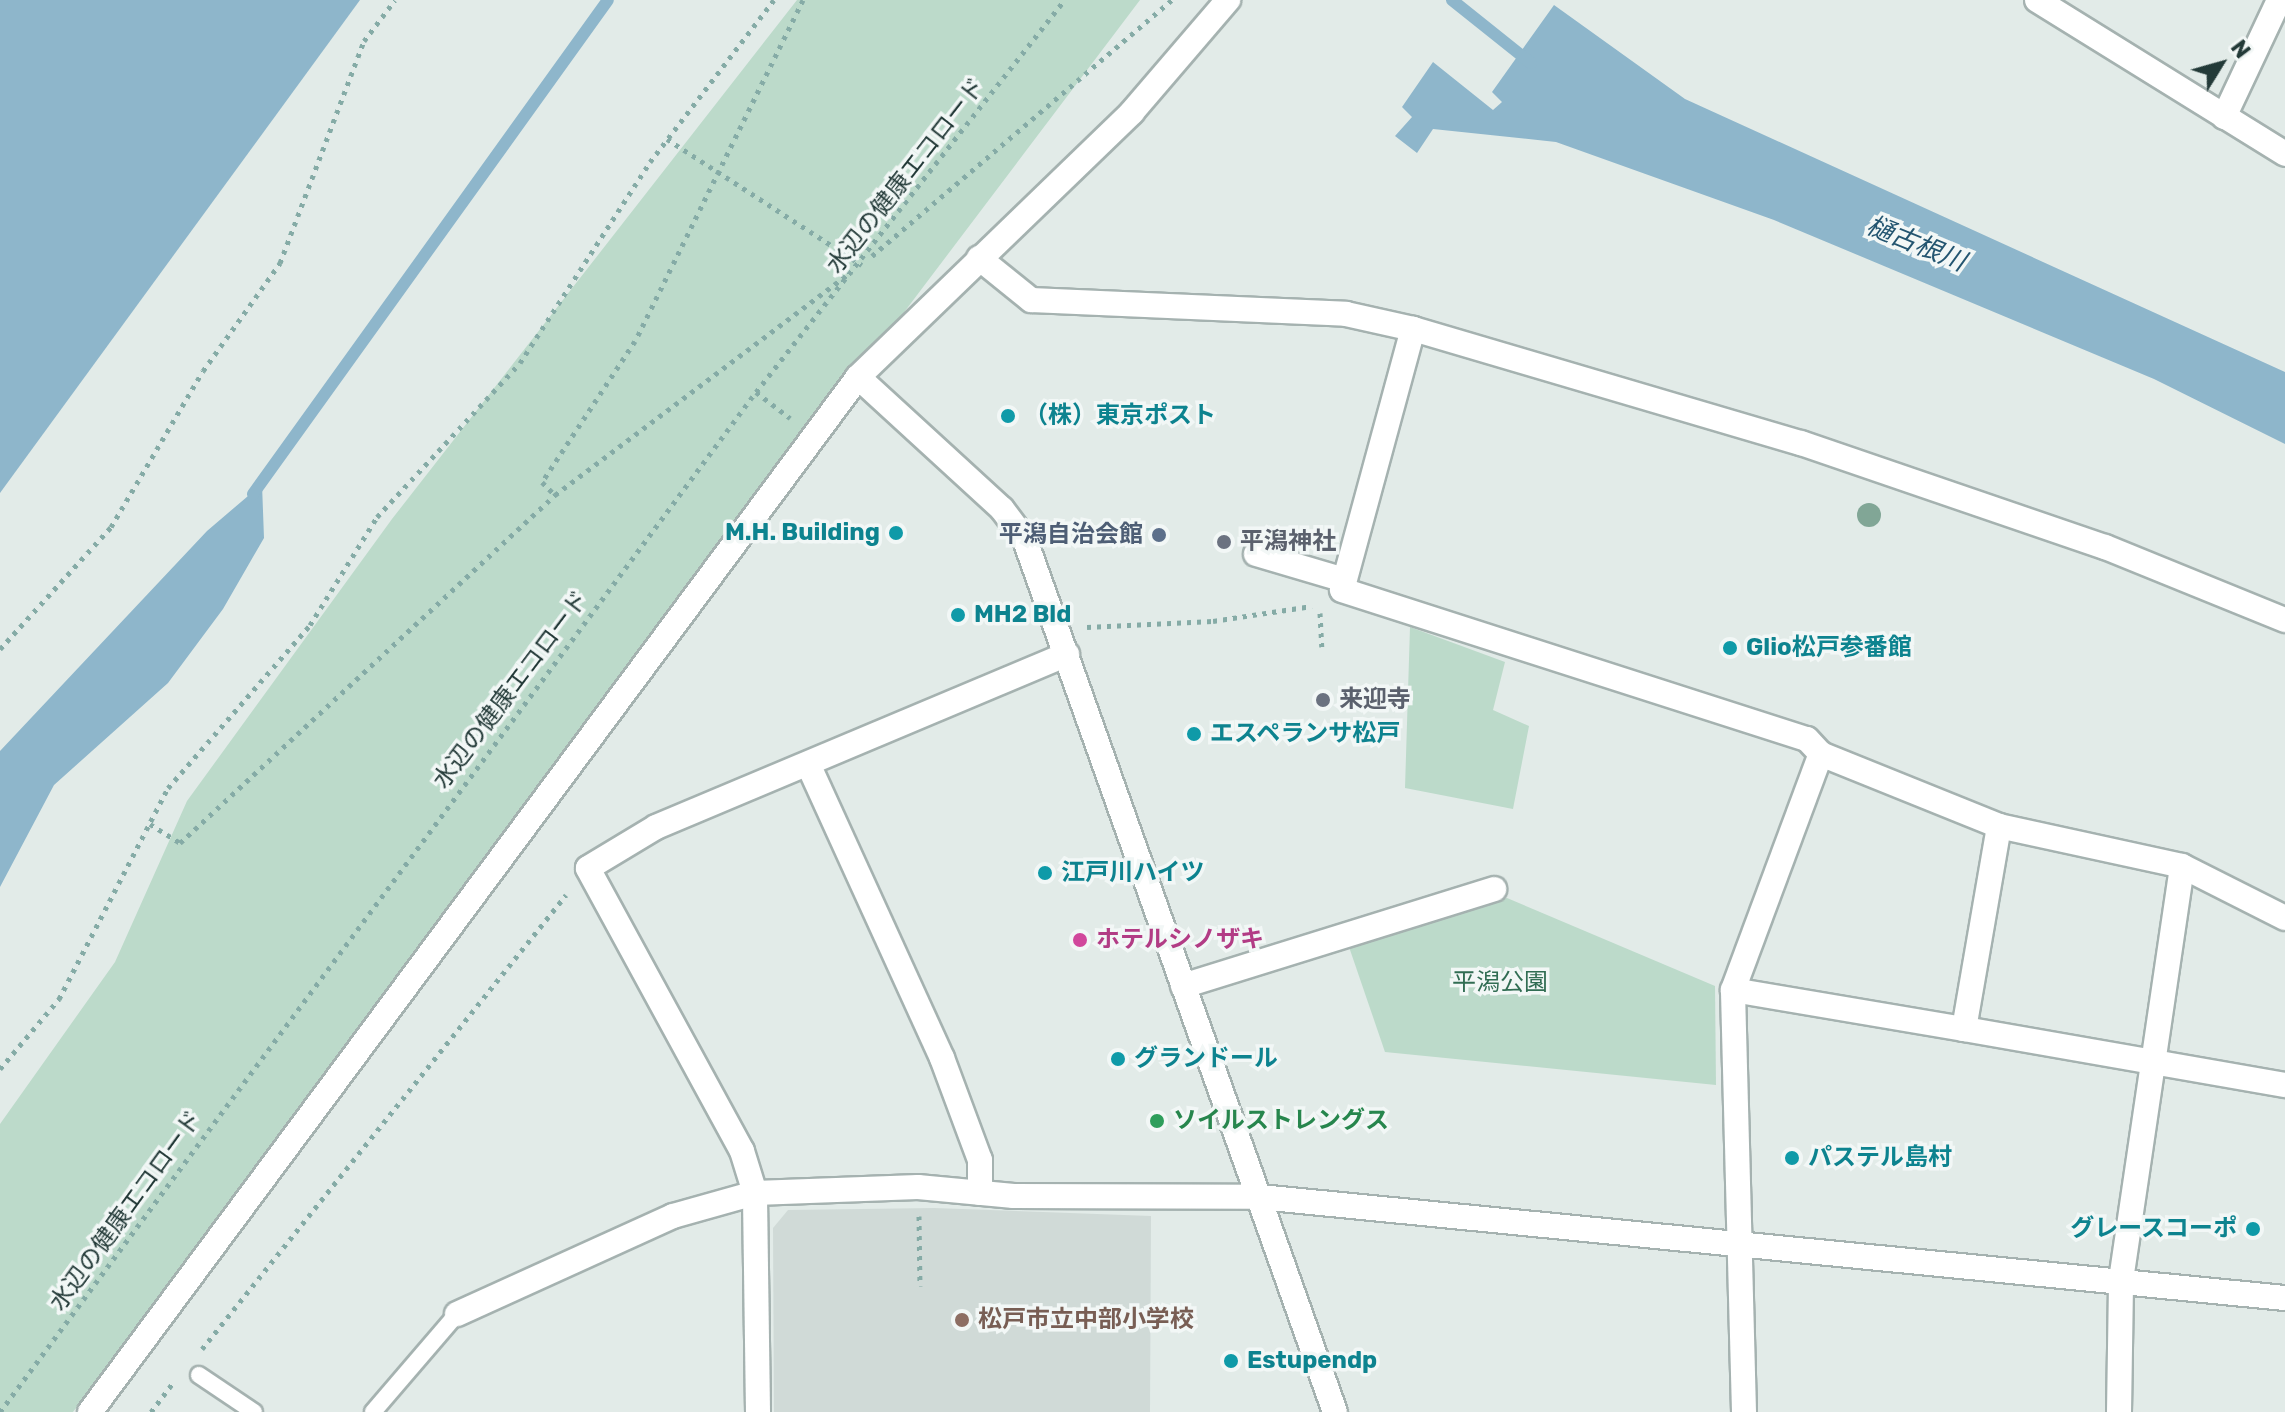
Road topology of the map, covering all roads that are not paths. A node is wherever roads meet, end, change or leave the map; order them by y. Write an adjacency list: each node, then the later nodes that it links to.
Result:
1 (1228, 0): 6 (street)
2 (2037, 0): 4 (street)
3 (2279, 0): 4 (street)
4 (2224, 117): 5 (street)
5 (2285, 154)
6 (979, 258): 7 (street); 8 (street)
7 (1413, 329): 10 (street); 11 (street)
8 (858, 377): 12 (street); 32 (street)
9 (1256, 554): 10 (street)
10 (1344, 585): 13 (street)
11 (2285, 620)
12 (1067, 654): 14 (street); 19 (street)
13 (1821, 754): 15 (street); 20 (street)
14 (808, 764): 24 (street); 25 (street)
15 (1999, 826): 16 (street); 21 (street)
16 (2182, 866): 18 (street); 22 (street)
17 (1494, 889): 19 (street)
18 (2285, 918)
19 (1183, 986): 26 (street)
20 (1733, 990): 21 (street); 27 (street)
21 (1964, 1029): 22 (street)
22 (2149, 1060): 23 (street); 28 (street)
23 (2285, 1085)
24 (755, 1193): 25 (street); 30 (street); 35 (street)
25 (980, 1193): 26 (street)
26 (1260, 1197): 27 (street); 36 (street)
27 (1741, 1240): 28 (street); 37 (street)
28 (2121, 1280): 29 (street); 38 (street)
29 (2285, 1298)
30 (457, 1314): 34 (lane)
31 (199, 1375): 33 (lane)
32 (90, 1412)
33 (254, 1412)
34 (373, 1412)
35 (758, 1412)
36 (1335, 1412)
37 (1744, 1412)
38 (2119, 1412)

